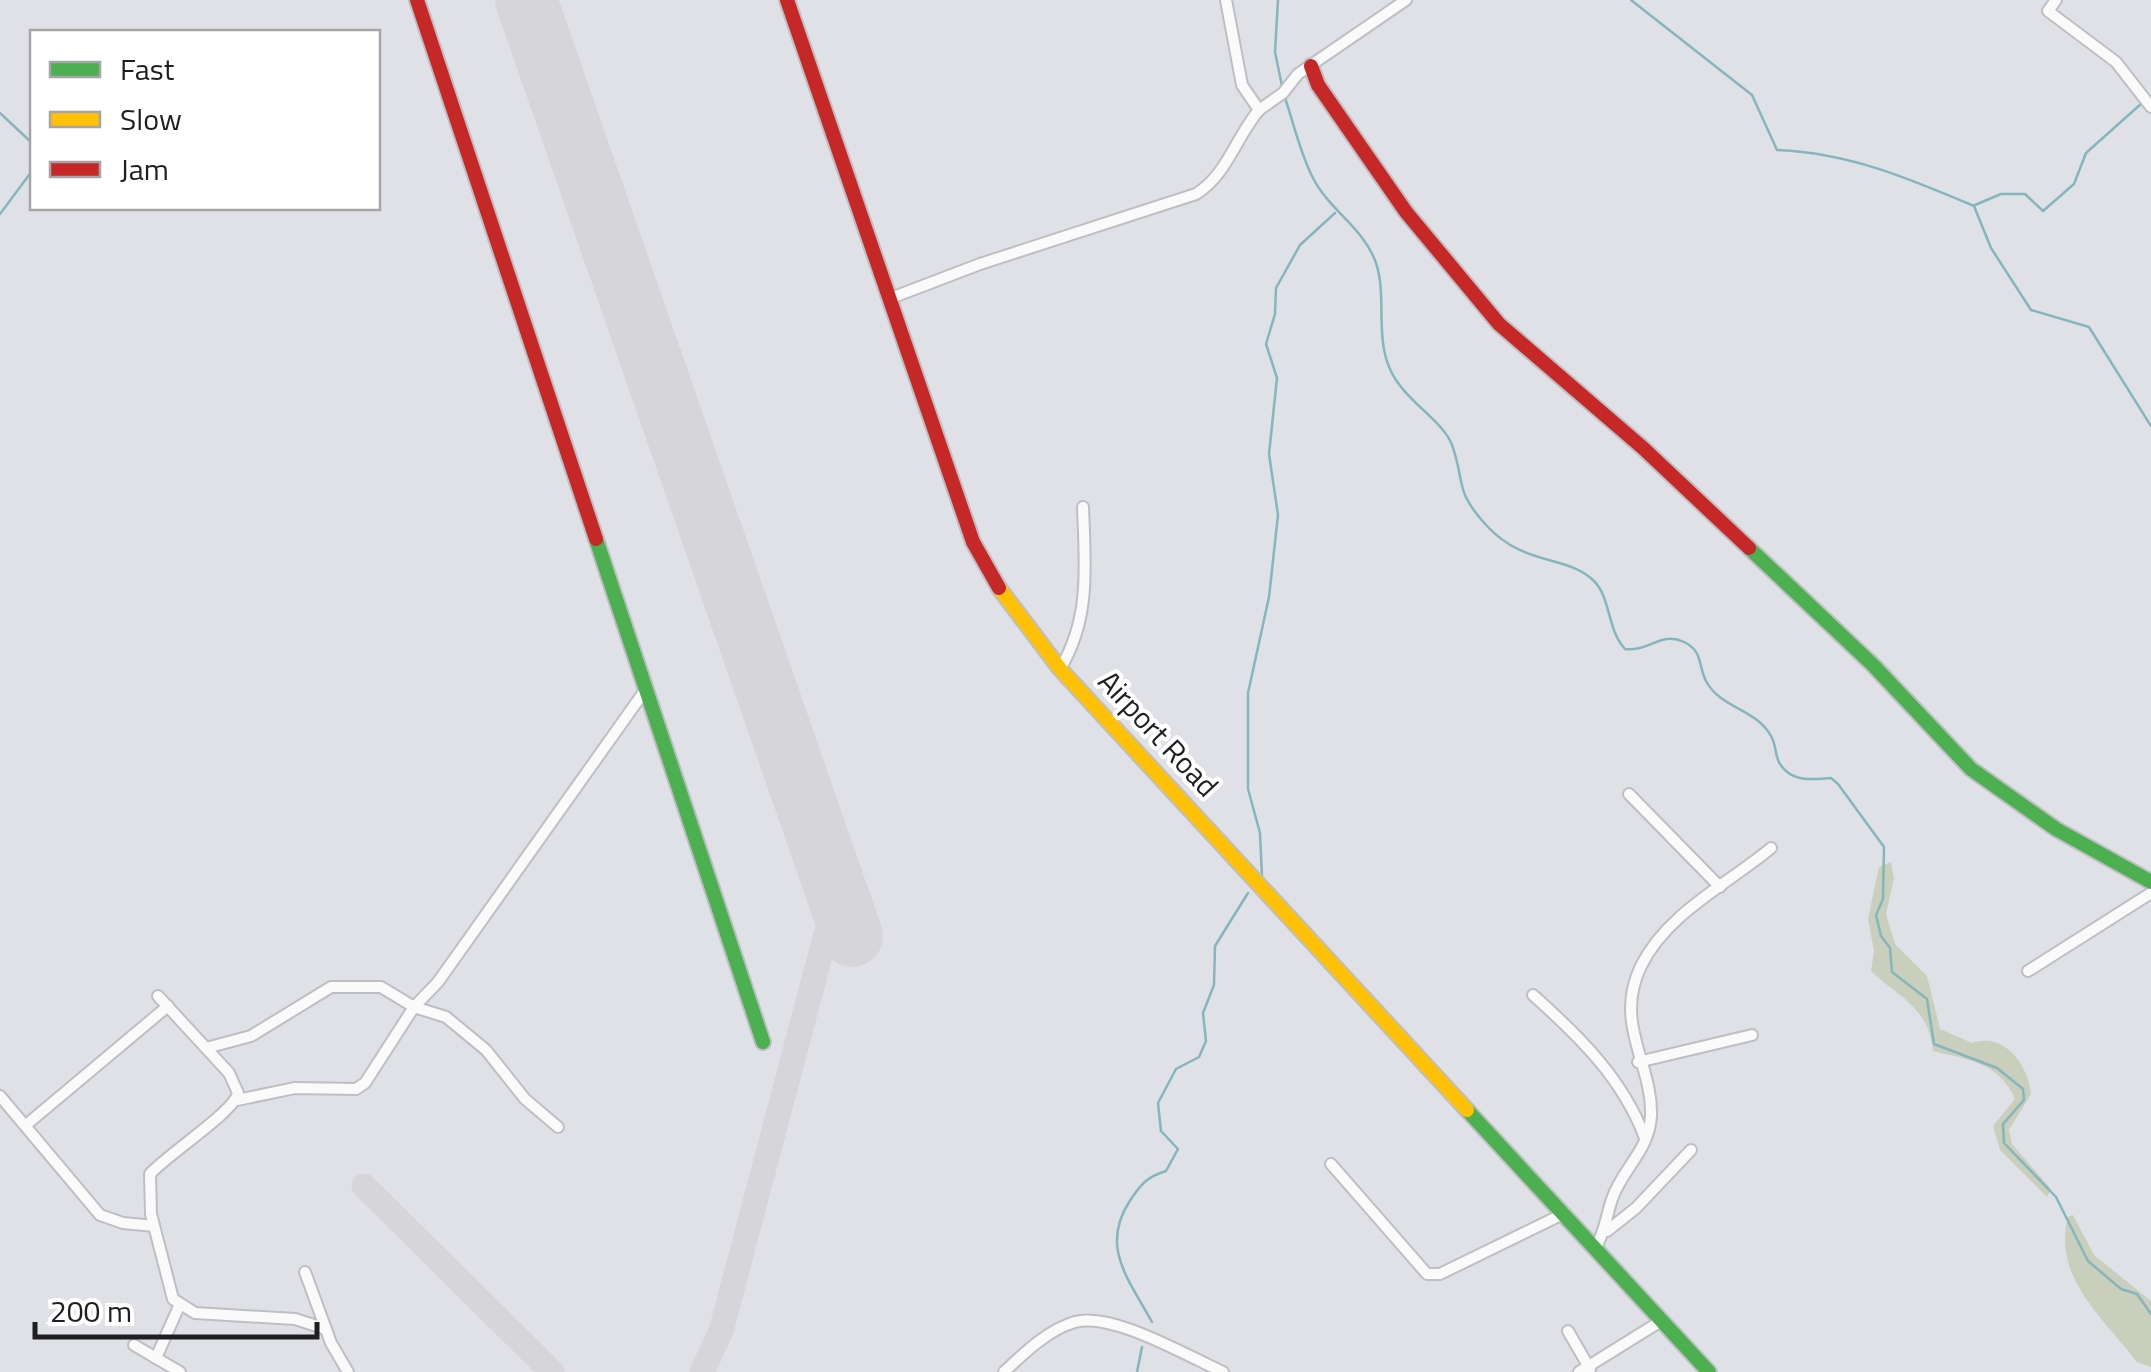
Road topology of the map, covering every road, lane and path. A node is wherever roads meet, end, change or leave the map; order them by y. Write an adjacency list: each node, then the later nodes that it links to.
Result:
1 (417, 0): 12 (street)
2 (787, 0): 9 (street, Airport Road)
3 (1226, 0): 8 (street)
4 (1406, 0): 6 (street)
5 (2056, 0): 7 (street)
6 (1311, 66): 8 (street); 15 (street)
7 (2151, 107)
8 (1259, 110): 9 (street)
9 (891, 298): 11 (street, Airport Road)
10 (1083, 507): 11 (street)
11 (1060, 669): 34 (street, Airport Road)
12 (646, 688): 22 (street); 24 (street)
13 (1630, 794): 16 (street)
14 (1771, 848): 16 (street)
15 (2151, 882)
16 (1720, 886): 26 (street)
17 (2151, 893): 18 (street)
18 (2028, 971)
19 (1534, 995): 31 (street)
20 (158, 996): 21 (street)
21 (168, 1006): 25 (street); 29 (street)
22 (414, 1007): 25 (street); 28 (street); 30 (street)
23 (1752, 1035): 26 (street)
24 (763, 1042)
25 (206, 1048): 28 (street)
26 (1638, 1062): 31 (street)
27 (0, 1096): 29 (street)
28 (237, 1100): 35 (street)
29 (26, 1125): 35 (street)
30 (558, 1127)
31 (1645, 1138): 36 (street)
32 (1691, 1150): 36 (street)
33 (1331, 1164): 34 (street)
34 (1565, 1213): 37 (street, Airport Road)
35 (154, 1226): 39 (street)
36 (1606, 1231): 37 (street)
37 (1595, 1249): 40 (street, Airport Road)
38 (305, 1272): 41 (street)
39 (180, 1304): 41 (street); 44 (street)
40 (1660, 1321): 45 (street); 50 (street, Airport Road)
41 (326, 1330): 47 (street)
42 (1568, 1331): 45 (street)
43 (134, 1345): 44 (street)
44 (156, 1358): 46 (street)
45 (1586, 1370)
46 (180, 1372)
47 (348, 1372)
48 (1004, 1372): 49 (street)
49 (1223, 1372)
50 (1710, 1372)

